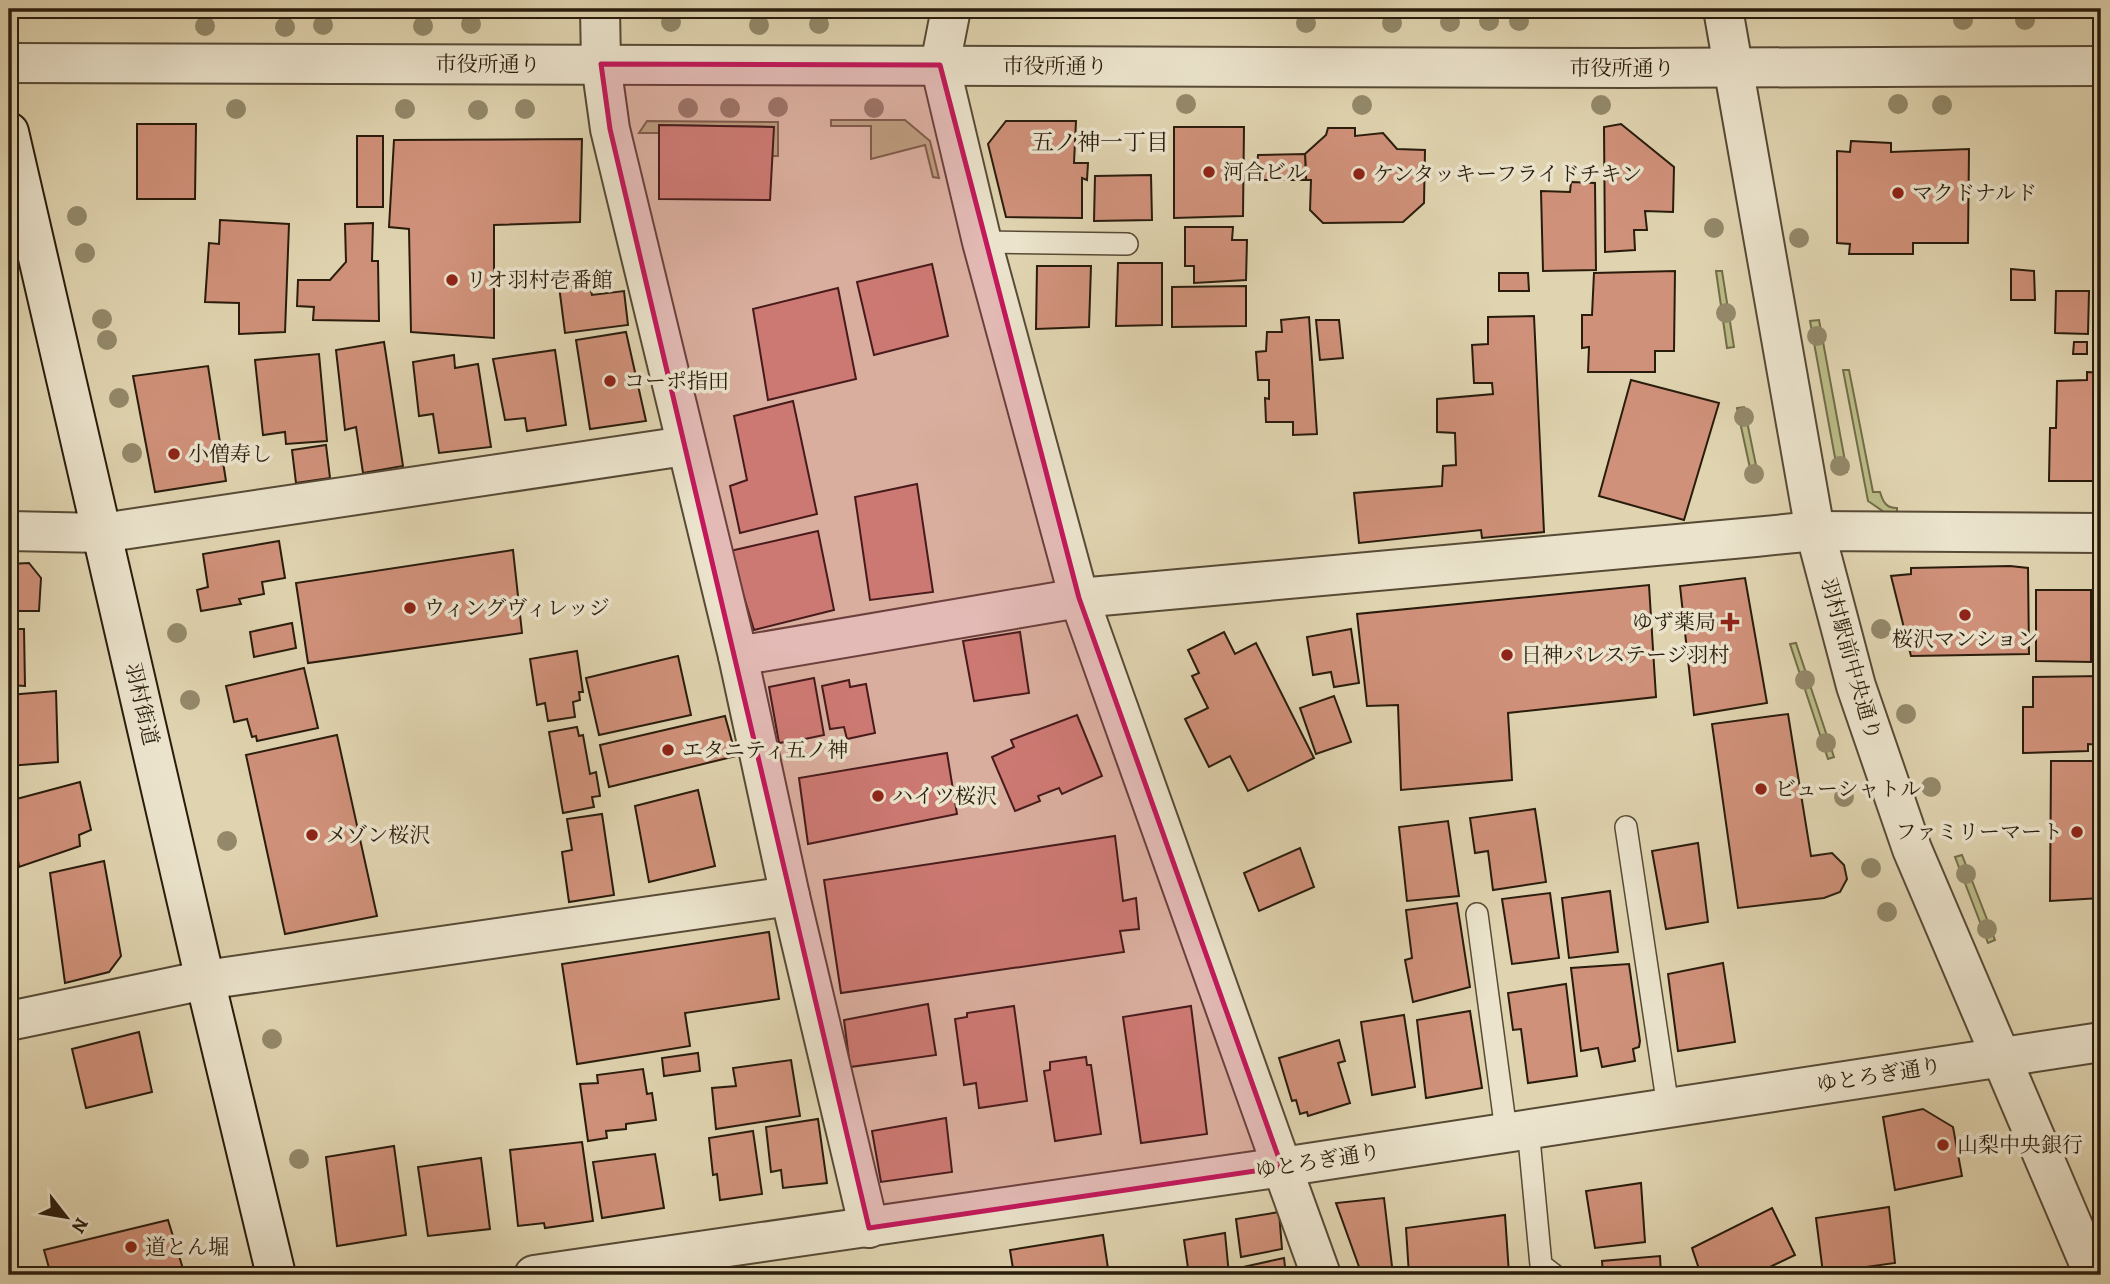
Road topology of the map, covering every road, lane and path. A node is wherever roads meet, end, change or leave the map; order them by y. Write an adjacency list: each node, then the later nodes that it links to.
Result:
1 (600, 9): 5 (street)
2 (951, 9): 6 (street)
3 (1723, 9): 8 (street, 羽村駅前中央通り)
4 (9, 63): 5 (street, 市役所通り)
5 (601, 64): 6 (street, 市役所通り); 12 (street)
6 (940, 65): 8 (street, 市役所通り); 10 (street)
7 (2101, 66): 8 (street, 市役所通り)
8 (1732, 68): 14 (street, 羽村駅前中央通り)
9 (9, 132): 15 (street, 羽村街道)
10 (982, 242): 11 (lane); 17 (street)
11 (1127, 244)
12 (685, 446): 15 (street); 18 (street)
13 (9, 531): 15 (street)
14 (1815, 531): 16 (street); 17 (street); 25 (street, 羽村駅前中央通り)
15 (102, 533): 22 (street, 羽村街道)
16 (2101, 533)
17 (1079, 598): 18 (street); 28 (street)
18 (738, 656): 20 (street)
19 (1626, 827): 26 (lane)
20 (790, 896): 22 (street); 29 (street)
21 (1477, 914): 27 (lane)
22 (205, 981): 23 (street); 30 (street, 羽村街道)
23 (9, 1021)
24 (2101, 1042): 25 (street, ゆとろぎ通り)
25 (2000, 1057): 26 (street, ゆとろぎ通り); 34 (street, 羽村駅前中央通り)
26 (1668, 1107): 27 (street, ゆとろぎ通り)
27 (1517, 1130): 28 (street, ゆとろぎ通り); 33 (lane)
28 (1282, 1167): 29 (street, ゆとろぎ通り); 32 (street)
29 (869, 1228): 31 (street, ゆとろぎ通り)
30 (276, 1275)
31 (534, 1275)
32 (1321, 1275)
33 (1554, 1275)
34 (2094, 1275)

